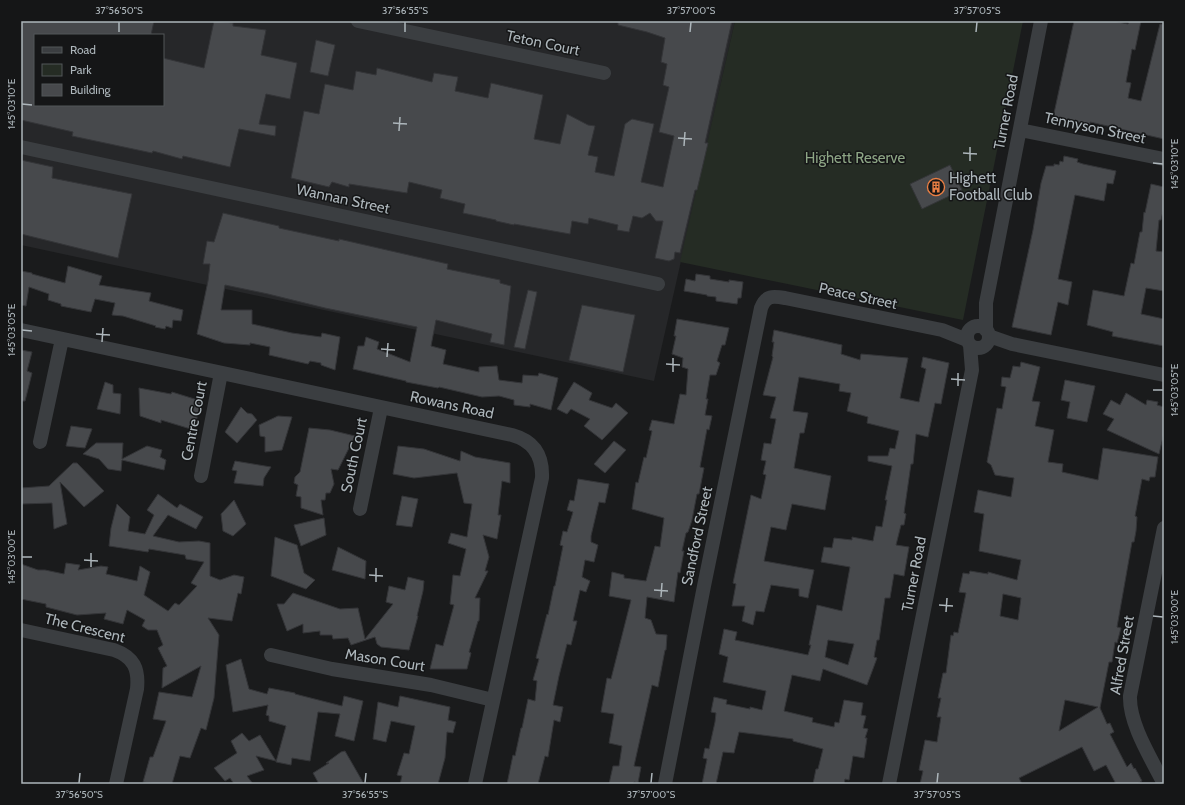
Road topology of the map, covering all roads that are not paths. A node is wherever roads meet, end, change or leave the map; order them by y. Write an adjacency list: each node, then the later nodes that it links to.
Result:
1 (358, 21): 3 (street, Teton Court)
2 (1042, 21): 4 (street, Turner Road)
3 (604, 73)
4 (1020, 130): 6 (street, Tennyson Street); 10 (street, Turner Road)
5 (21, 147): 7 (street, Wannan Street)
6 (1164, 159)
7 (658, 284)
8 (768, 298): 10 (street, Peace Street); 24 (street, Sandford Street)
9 (21, 330): 11 (street, Rowans Road)
10 (978, 337): 13 (street, Peace Street); 25 (street, Turner Road)
11 (62, 339): 12 (street, Rowans Road); 15 (street)
12 (221, 373): 14 (street, Rowans Road); 16 (street, Centre Court)
13 (1164, 375)
14 (381, 408): 17 (street, South Court); 21 (street, Rowans Road)
15 (40, 442)
16 (201, 476)
17 (360, 509)
18 (1164, 528): 26 (street, Alfred Street)
19 (21, 630): 22 (street, The Crescent)
20 (271, 655): 21 (street, Mason Court)
21 (493, 700): 23 (street, Rowans Road)
22 (116, 784)
23 (475, 784)
24 (665, 784)
25 (889, 784)
26 (1164, 784)

